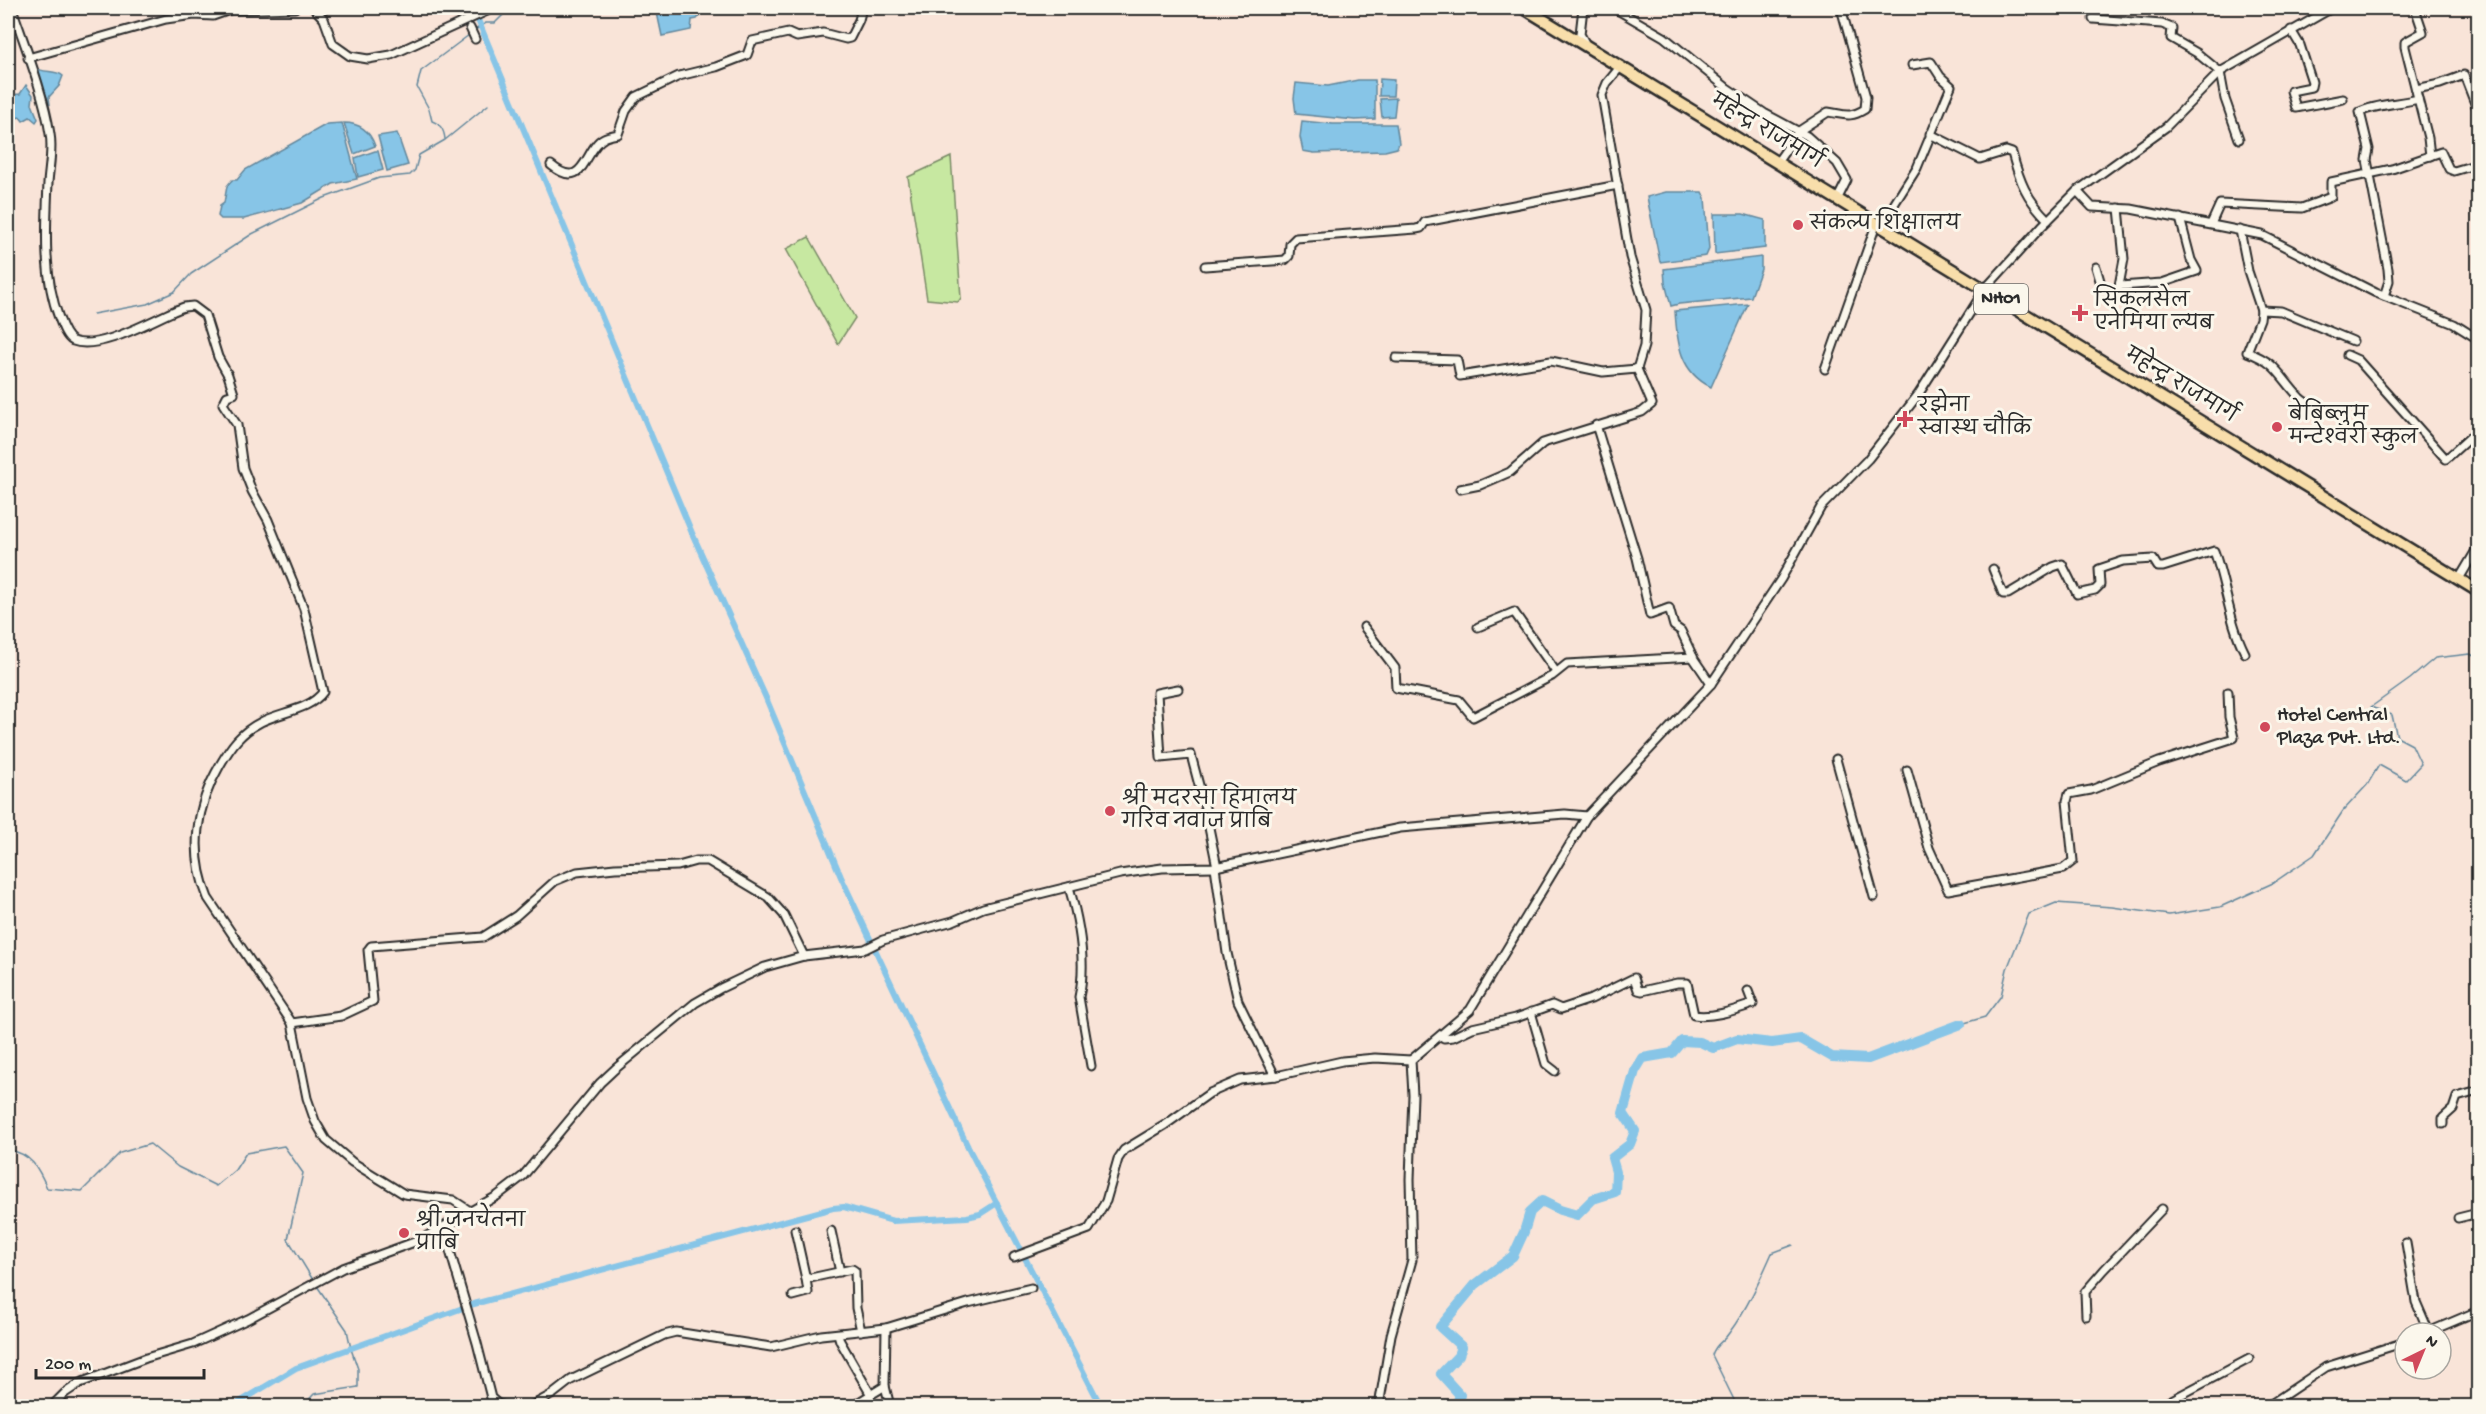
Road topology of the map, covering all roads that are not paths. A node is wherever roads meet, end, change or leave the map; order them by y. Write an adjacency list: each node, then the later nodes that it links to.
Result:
1 (12, 8): 19 (street)
2 (295, 8): 19 (street)
3 (314, 8): 13 (street)
4 (862, 8): 33 (street)
5 (1524, 8): 18 (highway, महेन्द्र राजमार्ग / NH01)
6 (1584, 8): 18 (street)
7 (1614, 8): 27 (street)
8 (1841, 8): 27 (street)
9 (2189, 8): 10 (street)
10 (2210, 8)
11 (2332, 8): 16 (street)
12 (2415, 8): 23 (street)
13 (488, 9)
14 (2093, 19): 22 (street)
15 (470, 28): 17 (street)
16 (2291, 30): 22 (street); 24 (street)
17 (475, 39)
18 (1586, 45): 21 (highway, महेन्द्र राजमार्ग / NH01)
19 (28, 58): 81 (street)
20 (1912, 65): 28 (street)
21 (1622, 66): 31 (highway, महेन्द्र राजमार्ग / NH01); 35 (street)
22 (2220, 72): 29 (street); 36 (street)
23 (2416, 89): 25 (street); 26 (street)
24 (2343, 99)
25 (2418, 99): 30 (street); 34 (street)
26 (2478, 107)
27 (1799, 131): 31 (street); 37 (street)
28 (1930, 134): 40 (street); 41 (street)
29 (2239, 139)
30 (2430, 156): 32 (street); 34 (street)
31 (1778, 161): 37 (highway, महेन्द्र राजमार्ग / NH01)
32 (2478, 164)
33 (551, 165)
34 (2369, 173): 42 (street); 48 (street)
35 (1618, 185): 44 (street); 54 (street)
36 (2077, 191): 38 (street); 40 (street)
37 (1838, 198): 41 (highway, महेन्द्र राजमार्ग / NH01)
38 (2119, 208): 39 (street); 46 (street)
39 (2180, 218): 42 (street); 46 (street)
40 (2048, 220): 47 (street)
41 (1879, 224): 47 (highway, महेन्द्र राजमार्ग / NH01); 55 (street)
42 (2211, 224): 43 (street)
43 (2240, 231): 48 (street); 49 (street)
44 (1205, 266)
45 (2096, 267): 46 (street)
46 (2120, 286)
47 (1985, 289): 62 (highway, महेन्द्र राजमार्ग / NH01); 69 (street)
48 (2384, 296): 50 (street)
49 (2261, 310): 51 (street); 56 (street)
50 (2478, 339)
51 (2353, 341)
52 (2347, 355): 58 (street)
53 (1396, 358): 54 (street)
54 (1637, 369): 57 (street)
55 (1825, 369)
56 (2319, 410)
57 (1596, 425): 59 (street); 67 (street)
58 (2478, 430)
59 (1460, 489)
60 (2478, 547): 62 (street)
61 (1993, 569): 66 (street)
62 (2459, 579): 63 (highway, महेन्द्र राजमार्ग / NH01)
63 (2478, 591)
64 (1365, 627): 68 (street)
65 (1478, 627): 68 (street)
66 (2245, 653)
67 (1693, 657): 68 (street); 69 (street)
68 (1556, 672)
69 (1711, 684): 74 (street)
70 (1178, 689): 75 (street)
71 (2228, 692): 73 (street)
72 (1836, 759): 77 (street)
73 (1907, 770)
74 (1587, 816): 75 (street); 82 (street)
75 (1216, 867): 76 (street); 86 (street)
76 (1069, 887): 78 (street); 84 (street)
77 (1874, 897)
78 (804, 956): 81 (street); 90 (street)
79 (1748, 991): 80 (street)
80 (1531, 1012): 82 (street); 85 (street)
81 (292, 1023): 90 (street)
82 (1441, 1036): 83 (street)
83 (1411, 1060): 86 (street); 119 (street)
84 (1091, 1066)
85 (1555, 1071)
86 (1275, 1076): 97 (street)
87 (2478, 1092): 88 (street)
88 (2443, 1124)
89 (2162, 1209): 103 (street)
90 (470, 1211): 93 (street)
91 (2478, 1213): 92 (street)
92 (2458, 1218)
93 (443, 1227): 113 (street); 115 (street)
94 (795, 1230): 99 (street)
95 (831, 1231): 98 (street)
96 (2406, 1243): 104 (street)
97 (1015, 1257)
98 (840, 1272): 99 (street); 107 (street)
99 (806, 1279): 101 (street)
100 (1031, 1288): 106 (street)
101 (793, 1296)
102 (2478, 1311): 105 (street)
103 (2086, 1316)
104 (2423, 1321)
105 (2453, 1321)
106 (886, 1328): 107 (street); 111 (street)
107 (861, 1331): 108 (street)
108 (838, 1334): 112 (street); 116 (street)
109 (2393, 1346): 121 (street)
110 (2249, 1359): 120 (street)
111 (885, 1386): 112 (street); 118 (street)
112 (871, 1395): 117 (street)
113 (52, 1406): 114 (street)
114 (43, 1407)
115 (507, 1407)
116 (531, 1407)
117 (858, 1407)
118 (890, 1407)
119 (1379, 1407)
120 (2160, 1407)
121 (2268, 1407)

